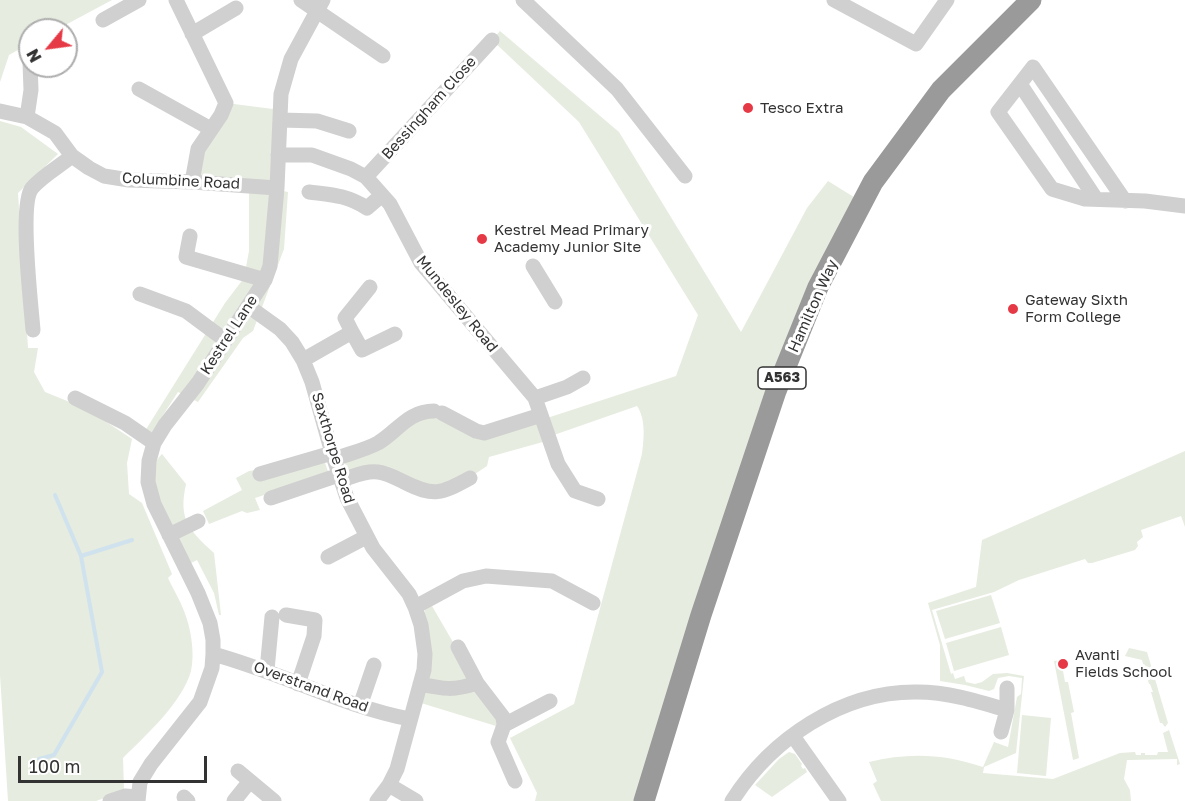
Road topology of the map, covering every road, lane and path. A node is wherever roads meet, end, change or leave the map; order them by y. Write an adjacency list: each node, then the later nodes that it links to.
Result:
1 (139, 0): 10 (street)
2 (176, 0): 11 (street)
3 (301, 0): 8 (street)
4 (523, 0): 24 (street)
5 (834, 0): 6 (street)
6 (947, 0)
7 (1030, 0): 87 (highway, Hamilton Way / A563)
8 (320, 6): 13 (street); 19 (street, Kestrel Lane)
9 (236, 8): 11 (street)
10 (102, 20)
11 (192, 34): 20 (street)
12 (492, 40): 25 (street, Bessingham Close)
13 (383, 56)
14 (31, 78): 18 (street)
15 (1020, 84): 30 (street); 30 (street); 31 (street)
16 (139, 90): 20 (street)
17 (0, 111): 18 (street, Columbine Road)
18 (27, 117): 22 (street, Columbine Road)
19 (281, 120): 21 (street); 23 (street, Kestrel Lane)
20 (212, 129): 26 (street)
21 (349, 131)
22 (72, 156): 26 (street, Columbine Road); 40 (street)
23 (278, 156): 25 (street, Mundesley Road); 27 (street, Kestrel Lane)
24 (685, 176)
25 (366, 177): 29 (street, Mundesley Road)
26 (192, 182): 27 (street, Columbine Road)
27 (277, 188): 35 (street, Kestrel Lane)
28 (309, 192): 29 (street)
29 (382, 195): 47 (street, Mundesley Road)
30 (1096, 199): 31 (street)
31 (1125, 201): 32 (street)
32 (1185, 206)
33 (190, 236): 35 (street)
34 (533, 266): 38 (street)
35 (265, 280): 39 (street, Kestrel Lane)
36 (370, 287): 41 (street)
37 (140, 294): 43 (street)
38 (555, 302)
39 (248, 306): 43 (street, Kestrel Lane); 44 (street, Saxthorpe Road)
40 (33, 330)
41 (352, 332): 42 (street); 44 (street)
42 (395, 334)
43 (225, 340): 49 (street, Kestrel Lane)
44 (303, 360): 50 (street, Saxthorpe Road)
45 (584, 378): 47 (street)
46 (75, 398): 49 (street)
47 (535, 398): 48 (street, Mundesley Road)
48 (541, 415): 50 (street); 55 (street, Mundesley Road)
49 (154, 443): 57 (street, Kestrel Lane)
50 (333, 456): 51 (street); 52 (street, Saxthorpe Road)
51 (260, 474)
52 (340, 478): 53 (street); 54 (street); 58 (street, Saxthorpe Road)
53 (470, 478)
54 (271, 498)
55 (598, 499)
56 (198, 521): 57 (street)
57 (169, 535): 63 (street, Kestrel Lane)
58 (366, 537): 59 (street); 61 (street, Saxthorpe Road)
59 (328, 557)
60 (593, 603): 61 (street)
61 (415, 607): 68 (street, Saxthorpe Road)
62 (458, 646): 66 (street)
63 (213, 654): 65 (street, Overstrand Road); 81 (street, Kestrel Lane)
64 (374, 665): 71 (street)
65 (267, 670): 67 (street, Overstrand Road); 67 (street)
66 (477, 683): 68 (street); 74 (street)
67 (298, 684): 71 (street, Overstrand Road)
68 (420, 684): 73 (street, Saxthorpe Road)
69 (1007, 688): 72 (street)
70 (550, 701): 74 (street)
71 (360, 706): 73 (street, Overstrand Road)
72 (1006, 710): 75 (street); 76 (street)
73 (410, 719): 80 (street, Saxthorpe Road)
74 (504, 725): 78 (street)
75 (1001, 732)
76 (793, 735): 88 (street); 89 (street)
77 (238, 771): 79 (street)
78 (515, 780)
79 (250, 781): 83 (street); 84 (street)
80 (389, 785): 85 (street, Saxthorpe Road); 86 (street)
81 (138, 799): 82 (street)
82 (110, 801)
83 (234, 801)
84 (274, 801)
85 (377, 801)
86 (416, 801)
87 (644, 801)
88 (732, 801)
89 (839, 801)

